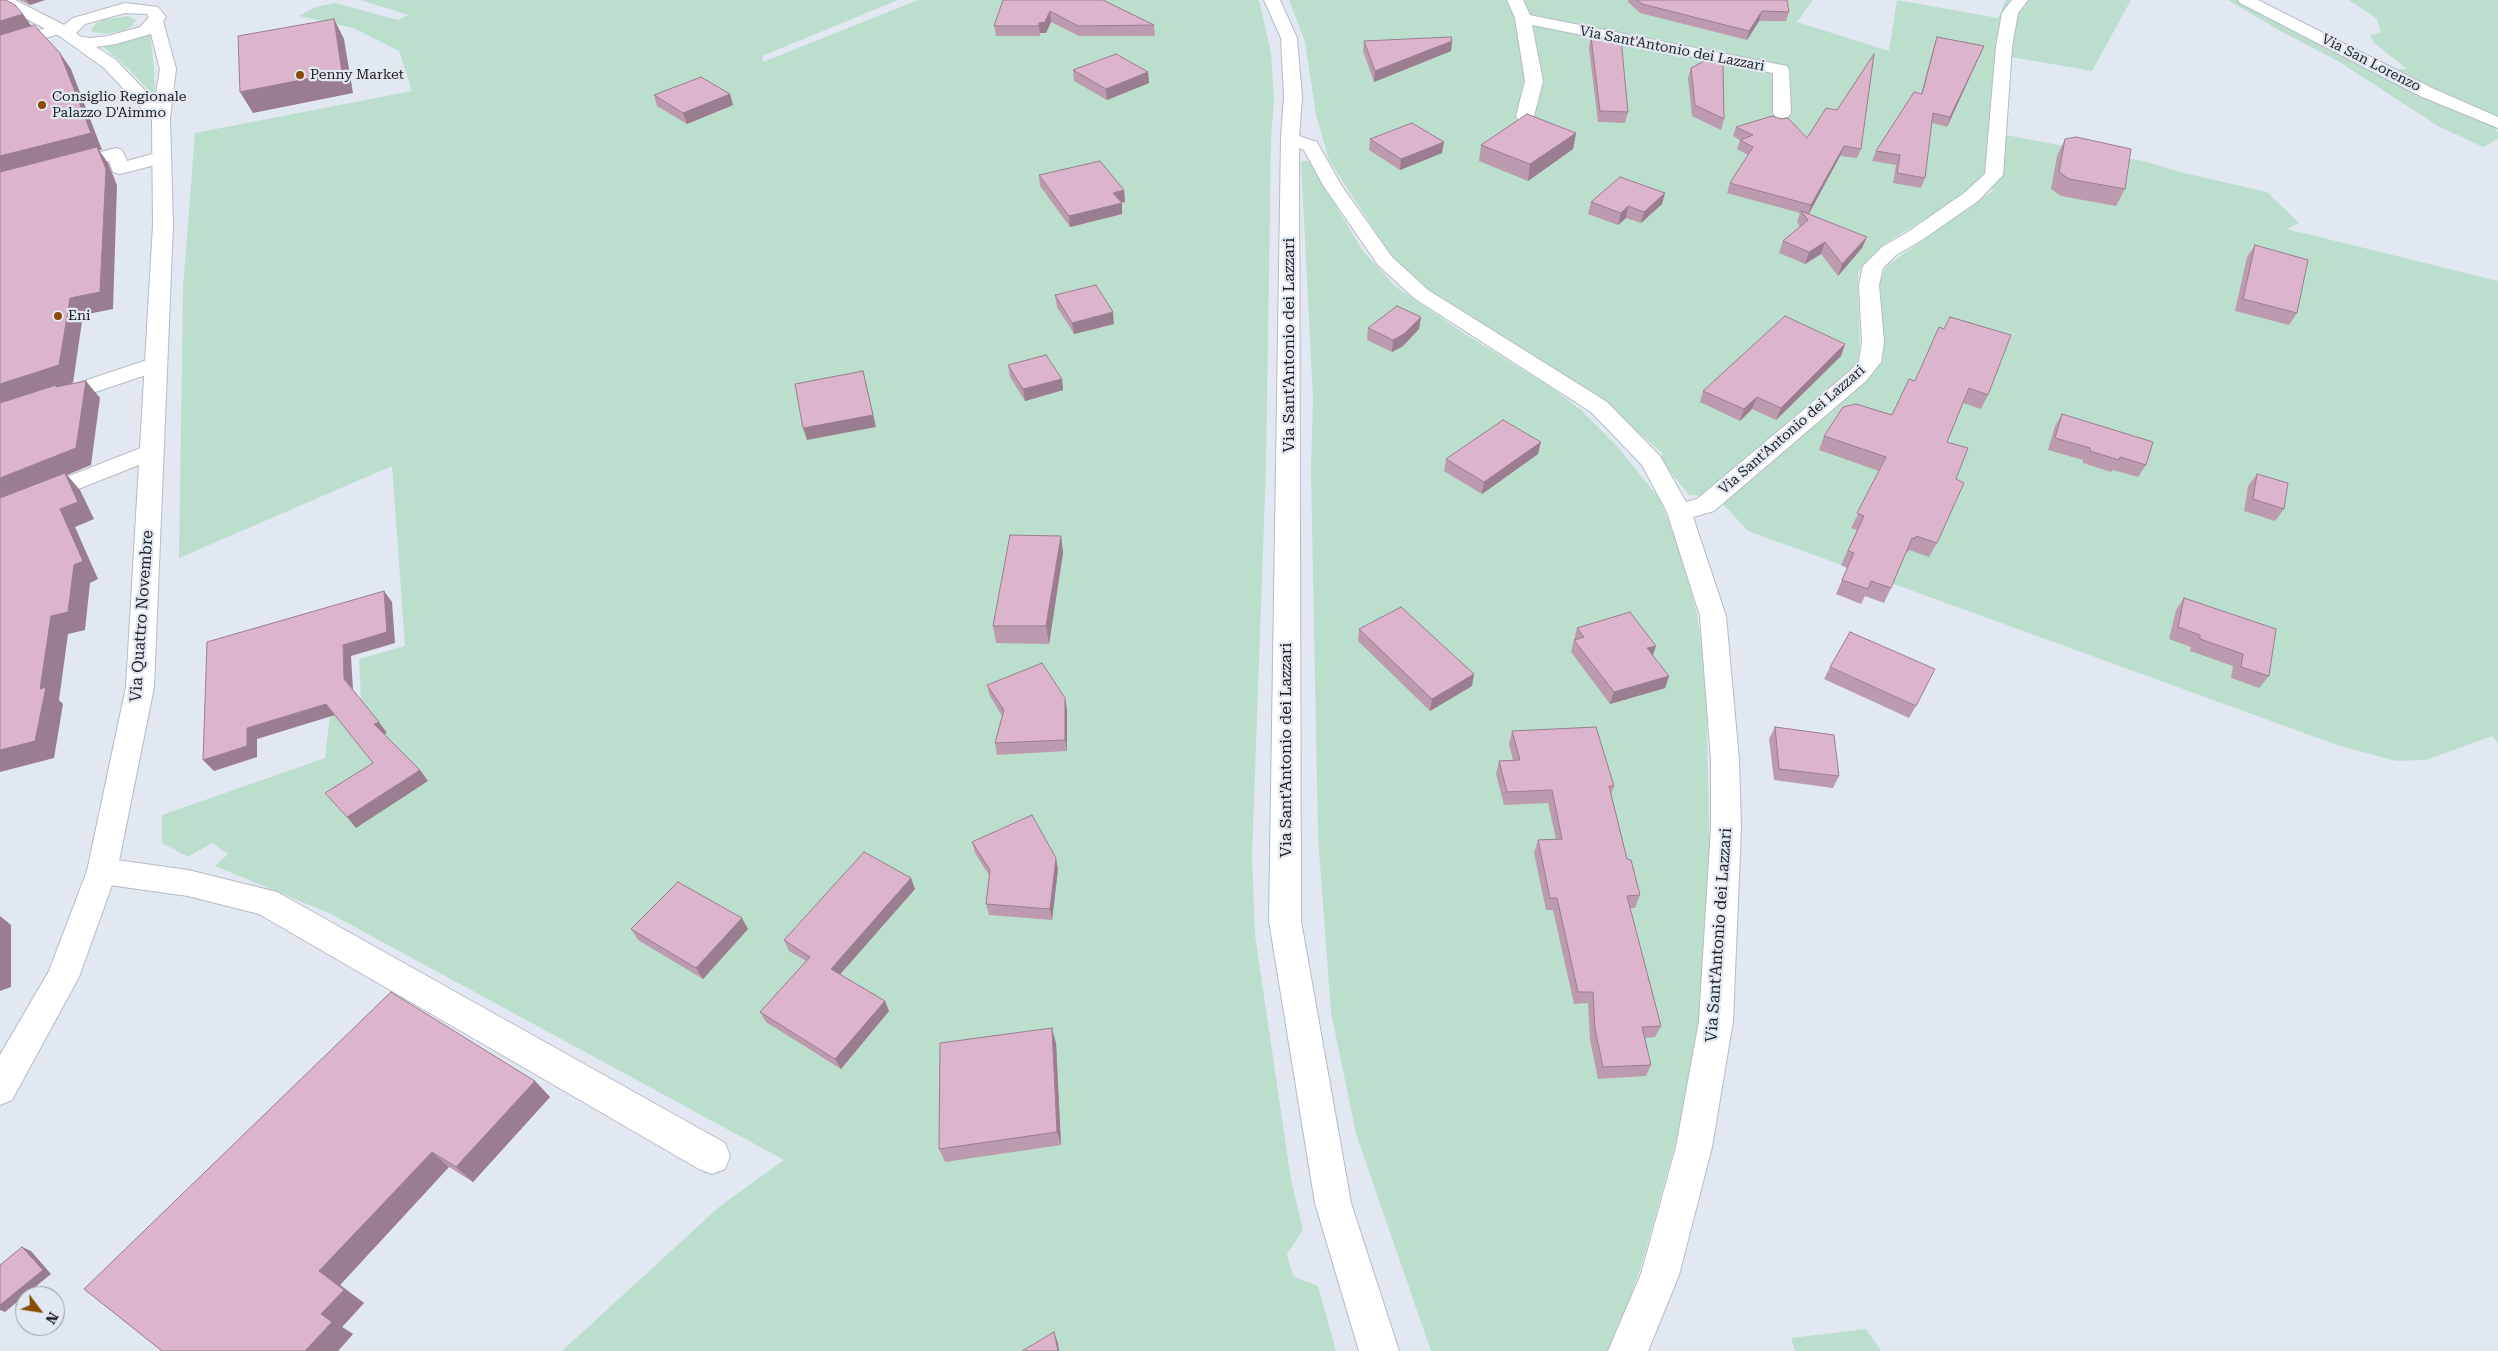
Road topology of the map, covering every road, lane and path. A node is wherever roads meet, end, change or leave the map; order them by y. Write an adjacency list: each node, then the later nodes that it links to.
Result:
1 (2, 0): 9 (street)
2 (134, 0): 7 (street)
3 (1272, 0): 18 (street, Via Sant'Antonio dei Lazzari)
4 (1515, 0): 11 (street)
5 (2020, 0): 25 (street, Via Sant'Antonio dei Lazzari)
6 (2246, 0): 17 (street, Via San Lorenzo)
7 (114, 10): 8 (street); 10 (street)
8 (152, 11): 12 (street); 16 (street, Via Quattro Novembre)
9 (36, 16): 10 (street); 12 (street)
10 (93, 16): 12 (street)
11 (1523, 18): 14 (street, Via Sant'Antonio dei Lazzari); 15 (street)
12 (67, 35): 13 (street); 16 (street)
13 (0, 47)
14 (1782, 113)
15 (1525, 116)
16 (161, 118): 19 (street, Via Quattro Novembre)
17 (2498, 124)
18 (1290, 138): 25 (street, Via Sant'Antonio dei Lazzari); 29 (street, Via Sant'Antonio dei Lazzari)
19 (160, 158): 20 (street); 21 (street, Via Quattro Novembre)
20 (0, 184)
21 (156, 364): 22 (street); 23 (street, Via Quattro Novembre)
22 (0, 417)
23 (151, 452): 24 (street); 26 (street, Via Quattro Novembre)
24 (0, 512)
25 (1679, 512): 30 (street, Via Sant'Antonio dei Lazzari)
26 (102, 871): 27 (street, Via Quattro Novembre); 28 (street)
27 (0, 1088)
28 (712, 1156)
29 (1379, 1351)
30 (1628, 1351)

